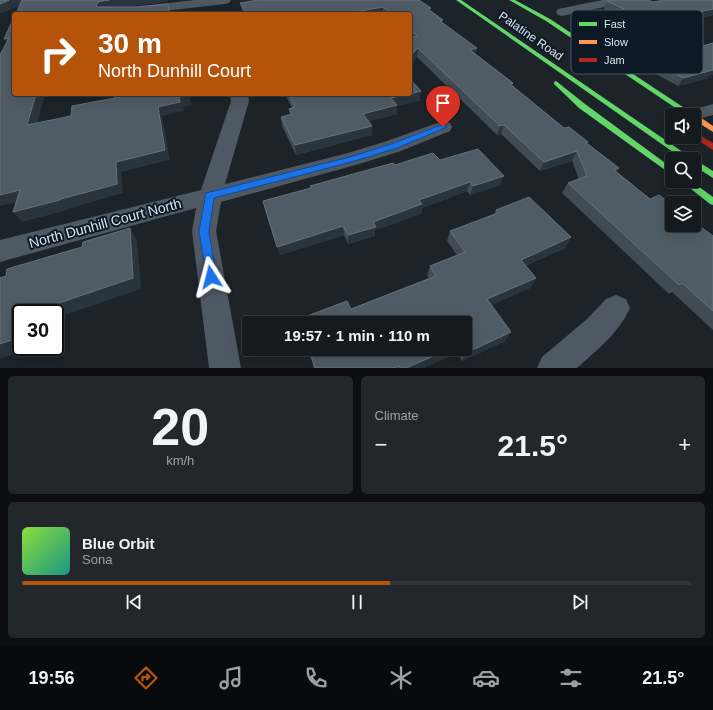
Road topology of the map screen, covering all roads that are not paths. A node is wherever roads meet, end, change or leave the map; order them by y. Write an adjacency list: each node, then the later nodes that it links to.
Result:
1 (225, 0): 6 (street)
2 (458, 0): 13 (main road); 25 (main road, Palatine Road)
3 (507, 0): 12 (main road, Palatine Road)
4 (511, 0): 11 (main road)
5 (619, 0): 8 (street)
6 (207, 8): 9 (street)
7 (571, 10): 10 (street)
8 (572, 10)
9 (140, 12)
10 (562, 12)
11 (571, 35)
12 (571, 47)
13 (529, 60)
14 (629, 74): 17 (main road)
15 (547, 76): 26 (main road)
16 (239, 96): 30 (street)
17 (680, 108)
18 (713, 109): 19 (street)
19 (701, 113)
20 (701, 121): 22 (main road)
21 (443, 127): 30 (street, North Dunhill Court North)
22 (713, 130)
23 (701, 139): 24 (main road)
24 (713, 147)
25 (679, 152)
26 (665, 167)
27 (701, 167): 28 (main road)
28 (713, 175)
29 (694, 188): 31 (main road)
30 (210, 196): 32 (street, North Dunhill Court North); 34 (street)
31 (713, 202)
32 (0, 251)
33 (616, 308): 35 (street)
34 (225, 368)
35 (553, 368)

